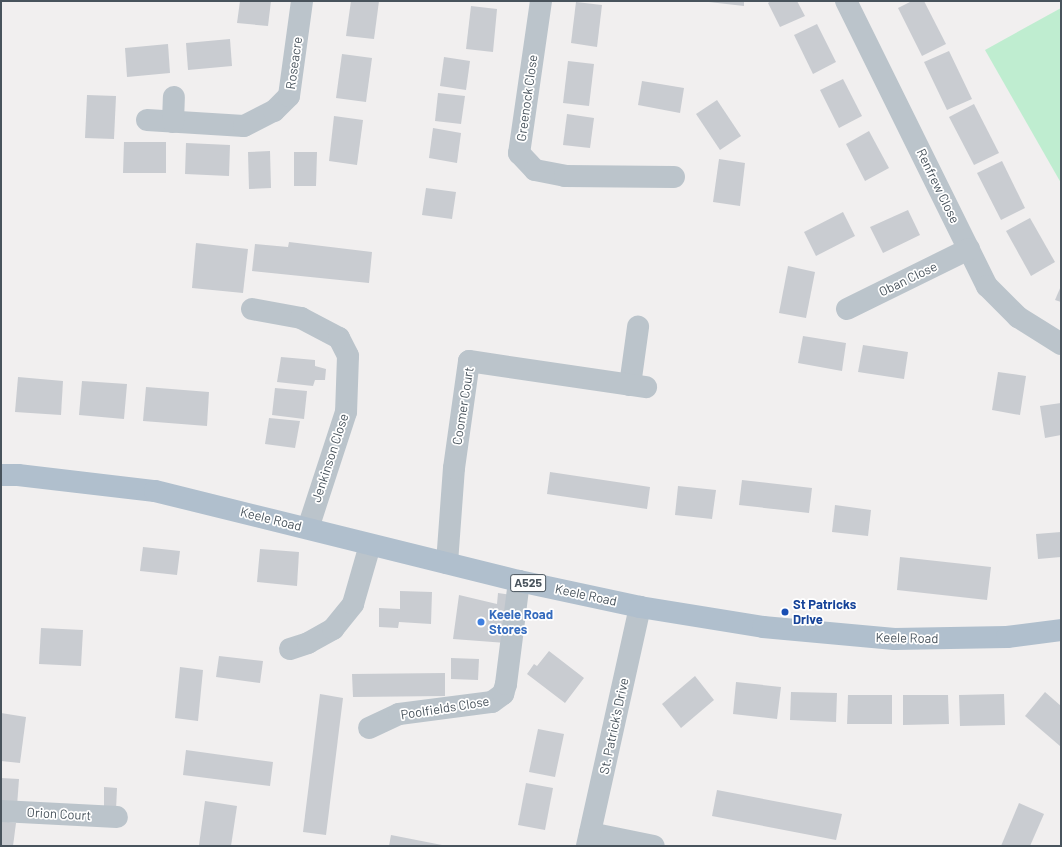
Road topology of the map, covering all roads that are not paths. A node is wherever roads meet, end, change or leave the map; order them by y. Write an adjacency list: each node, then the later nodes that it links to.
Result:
1 (302, 1): 6 (street, Roseacre)
2 (541, 1): 7 (street, Greenock Close)
3 (846, 1): 8 (street, Renfrew Close)
4 (174, 97): 6 (street)
5 (147, 120): 6 (street, Roseacre)
6 (173, 122)
7 (674, 177)
8 (969, 249): 10 (street, Oban Close); 12 (street, Renfrew Close)
9 (252, 309): 14 (street, Jenkinson Close)
10 (847, 309)
11 (638, 327): 16 (street, Coomer Court)
12 (1061, 344)
13 (1, 475): 14 (main road, Keele Road / A525)
14 (308, 528): 15 (main road, Keele Road / A525)
15 (370, 545): 16 (main road, Keele Road / A525); 20 (street)
16 (448, 563): 17 (main road, Keele Road / A525)
17 (519, 581): 18 (main road, Keele Road / A525); 21 (street, Poolfields Close)
18 (640, 607): 19 (main road, Keele Road / A525); 24 (street, St. Patrick's Drive)
19 (1061, 630)
20 (290, 649)
21 (369, 728)
22 (1, 811): 23 (street, Orion Court)
23 (118, 817)
24 (589, 839): 25 (street)
25 (654, 846)

